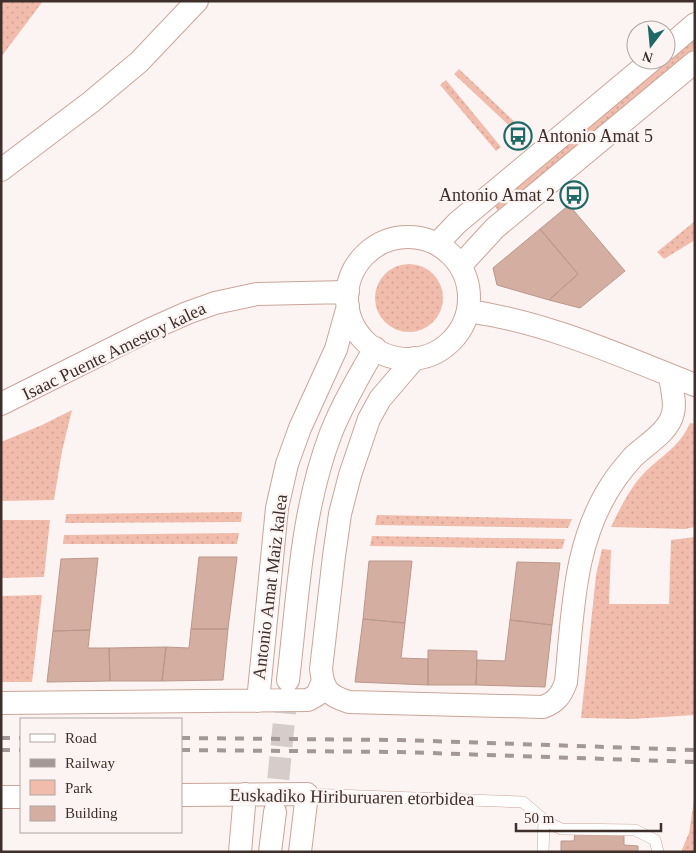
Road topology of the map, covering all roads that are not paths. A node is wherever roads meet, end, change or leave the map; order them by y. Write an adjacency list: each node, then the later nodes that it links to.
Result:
1 (197, 1): 6 (street)
2 (695, 24): 3 (street)
3 (676, 40)
4 (695, 62): 8 (street)
5 (640, 70): 7 (street)
6 (1, 170)
7 (437, 244): 8 (street); 9 (street)
8 (460, 266): 10 (street)
9 (348, 299): 11 (street); 15 (street, Isaac Puente Amestoy kalea); 18 (street, Antonio Amat Maiz kalea)
10 (468, 312): 12 (street); 13 (street)
11 (375, 348): 12 (street); 16 (street, Antonio Amat Maiz kalea)
12 (414, 358): 17 (street)
13 (670, 375): 14 (street); 17 (street)
14 (695, 385)
15 (1, 404)
16 (288, 680)
17 (327, 689): 18 (street)
18 (258, 701): 19 (street)
19 (1, 703)
20 (245, 794): 21 (street, Euskadiko Hiriburuaren etorbidea); 22 (street, Euskadiko Hiriburuaren etorbidea); 27 (street)
21 (306, 794): 26 (lane, Euskadiko Hiriburuaren etorbidea); 29 (street)
22 (182, 795)
23 (1, 797): 24 (street)
24 (20, 797)
25 (275, 812): 28 (street)
26 (544, 820): 30 (lane); 31 (lane)
27 (240, 852)
28 (270, 852)
29 (300, 852)
30 (542, 852)
31 (658, 852)

